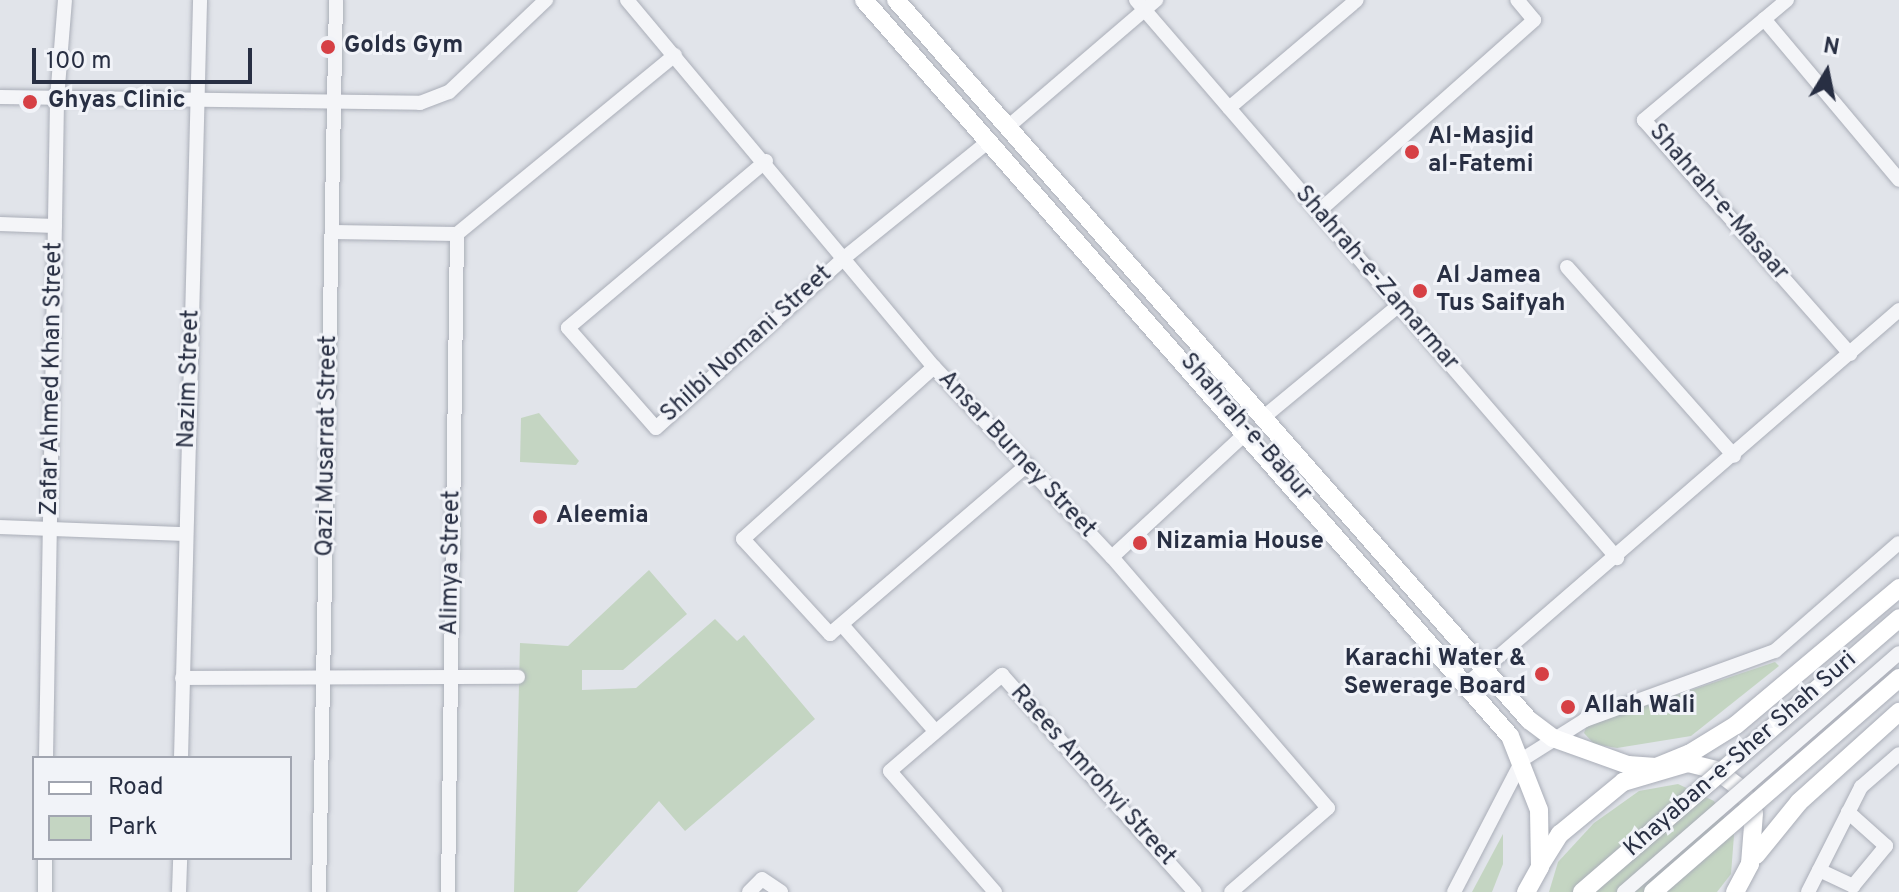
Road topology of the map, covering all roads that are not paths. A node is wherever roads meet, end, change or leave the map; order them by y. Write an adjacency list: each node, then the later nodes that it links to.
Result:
1 (65, 0): 15 (street, Zafar Ahmed Khan Street)
2 (200, 0): 16 (street, Nazim Street)
3 (336, 0): 17 (street, Qazi Musarrat Street)
4 (546, 0): 17 (street)
5 (627, 0): 13 (street, Ansar Burney Street)
6 (864, 0): 20 (main road, Shahrah-e-Babur)
7 (896, 0): 19 (main road, Shahrah-e-Babur)
8 (1357, 0): 18 (street)
9 (1517, 0): 25 (street)
10 (1787, 0): 12 (street, Shahrah-e-Masaar)
11 (1146, 3): 18 (street, Shahrah-e-Zamarmar); 19 (street)
12 (1764, 19): 23 (street); 34 (street, Shahrah-e-Masaar)
13 (675, 55): 21 (street, Ansar Burney Street); 29 (street)
14 (0, 97): 15 (street)
15 (57, 99): 16 (street); 27 (street, Zafar Ahmed Khan Street)
16 (198, 100): 17 (street); 42 (street, Nazim Street)
17 (335, 103): 28 (street, Qazi Musarrat Street)
18 (1229, 108): 25 (street, Shahrah-e-Zamarmar)
19 (1009, 126): 22 (main road, Shahrah-e-Babur)
20 (989, 141): 24 (main road, Shahrah-e-Babur); 30 (street)
21 (766, 161): 30 (street, Ansar Burney Street); 30 (street, Shilbi Nomani Street)
22 (1046, 168): 24 (main road); 36 (main road, Shahrah-e-Babur)
23 (1899, 180)
24 (1027, 183): 37 (main road, Shahrah-e-Babur)
25 (1318, 212): 32 (street, Shahrah-e-Zamarmar)
26 (0, 224): 27 (street)
27 (55, 226): 41 (street, Zafar Ahmed Khan Street)
28 (333, 232): 29 (street); 51 (street, Qazi Musarrat Street)
29 (457, 234): 52 (street, Alimya Street)
30 (844, 258): 35 (street, Ansar Burney Street)
31 (1567, 267): 38 (street)
32 (1399, 305): 36 (street); 45 (street, Shahrah-e-Zamarmar)
33 (1899, 310): 34 (street)
34 (1850, 354): 38 (street)
35 (934, 367): 39 (street, Ansar Burney Street); 48 (street)
36 (1265, 416): 50 (main road, Shahrah-e-Babur)
37 (1248, 431): 44 (street); 56 (main road, Shahrah-e-Babur)
38 (1734, 456): 45 (street)
39 (1027, 465): 44 (street, Ansar Burney Street); 48 (street)
40 (0, 527): 41 (street)
41 (51, 529): 42 (street); 61 (street, Zafar Ahmed Khan Street)
42 (185, 534): 54 (street, Nazim Street)
43 (1899, 543): 59 (street)
44 (1112, 557): 79 (street, Ansar Burney Street)
45 (1617, 558): 50 (street)
46 (1899, 588): 64 (main road)
47 (1899, 618): 83 (main road, Khayaban-e-Sher Shah Suri, bridge)
48 (842, 625): 58 (street)
49 (1899, 653): 84 (street, bridge)
50 (1484, 669): 56 (street); 59 (main road, Shahrah-e-Babur)
51 (324, 676): 52 (street); 54 (street); 73 (street, Qazi Musarrat Street)
52 (451, 676): 53 (street); 74 (street, Alimya Street)
53 (518, 677)
54 (182, 678): 62 (street, Nazim Street)
55 (1899, 678): 85 (main road, Khayaban-e-Sher Shah Suri, bridge)
56 (1468, 683): 63 (main road, Shahrah-e-Babur)
57 (1899, 712): 68 (main road)
58 (935, 731): 77 (street, Raees Amrohvi Street); 78 (street, Raees Amrohvi Street)
59 (1553, 738): 63 (street); 64 (main road, Shahrah-e-Babur)
60 (1899, 754): 65 (street)
61 (46, 756)
62 (181, 756)
63 (1523, 759): 69 (main road, Shahrah-e-Babur); 80 (street)
64 (1656, 767): 68 (main road, Shahrah-e-Babur); 69 (main road)
65 (1848, 812): 70 (street); 70 (street)
66 (45, 860): 71 (street)
67 (180, 860): 72 (street)
68 (1750, 864): 86 (main road); 87 (main road, Shahrah-e-Babur)
69 (1540, 867): 81 (main road); 82 (main road)
70 (1819, 870): 88 (street)
71 (45, 892)
72 (179, 892)
73 (319, 892)
74 (448, 892)
75 (749, 892): 76 (street)
76 (781, 892)
77 (995, 892)
78 (1195, 892)
79 (1231, 892)
80 (1454, 892)
81 (1526, 892)
82 (1534, 892)
83 (1582, 892)
84 (1624, 892)
85 (1653, 892)
86 (1735, 892)
87 (1744, 892)
88 (1808, 892)

